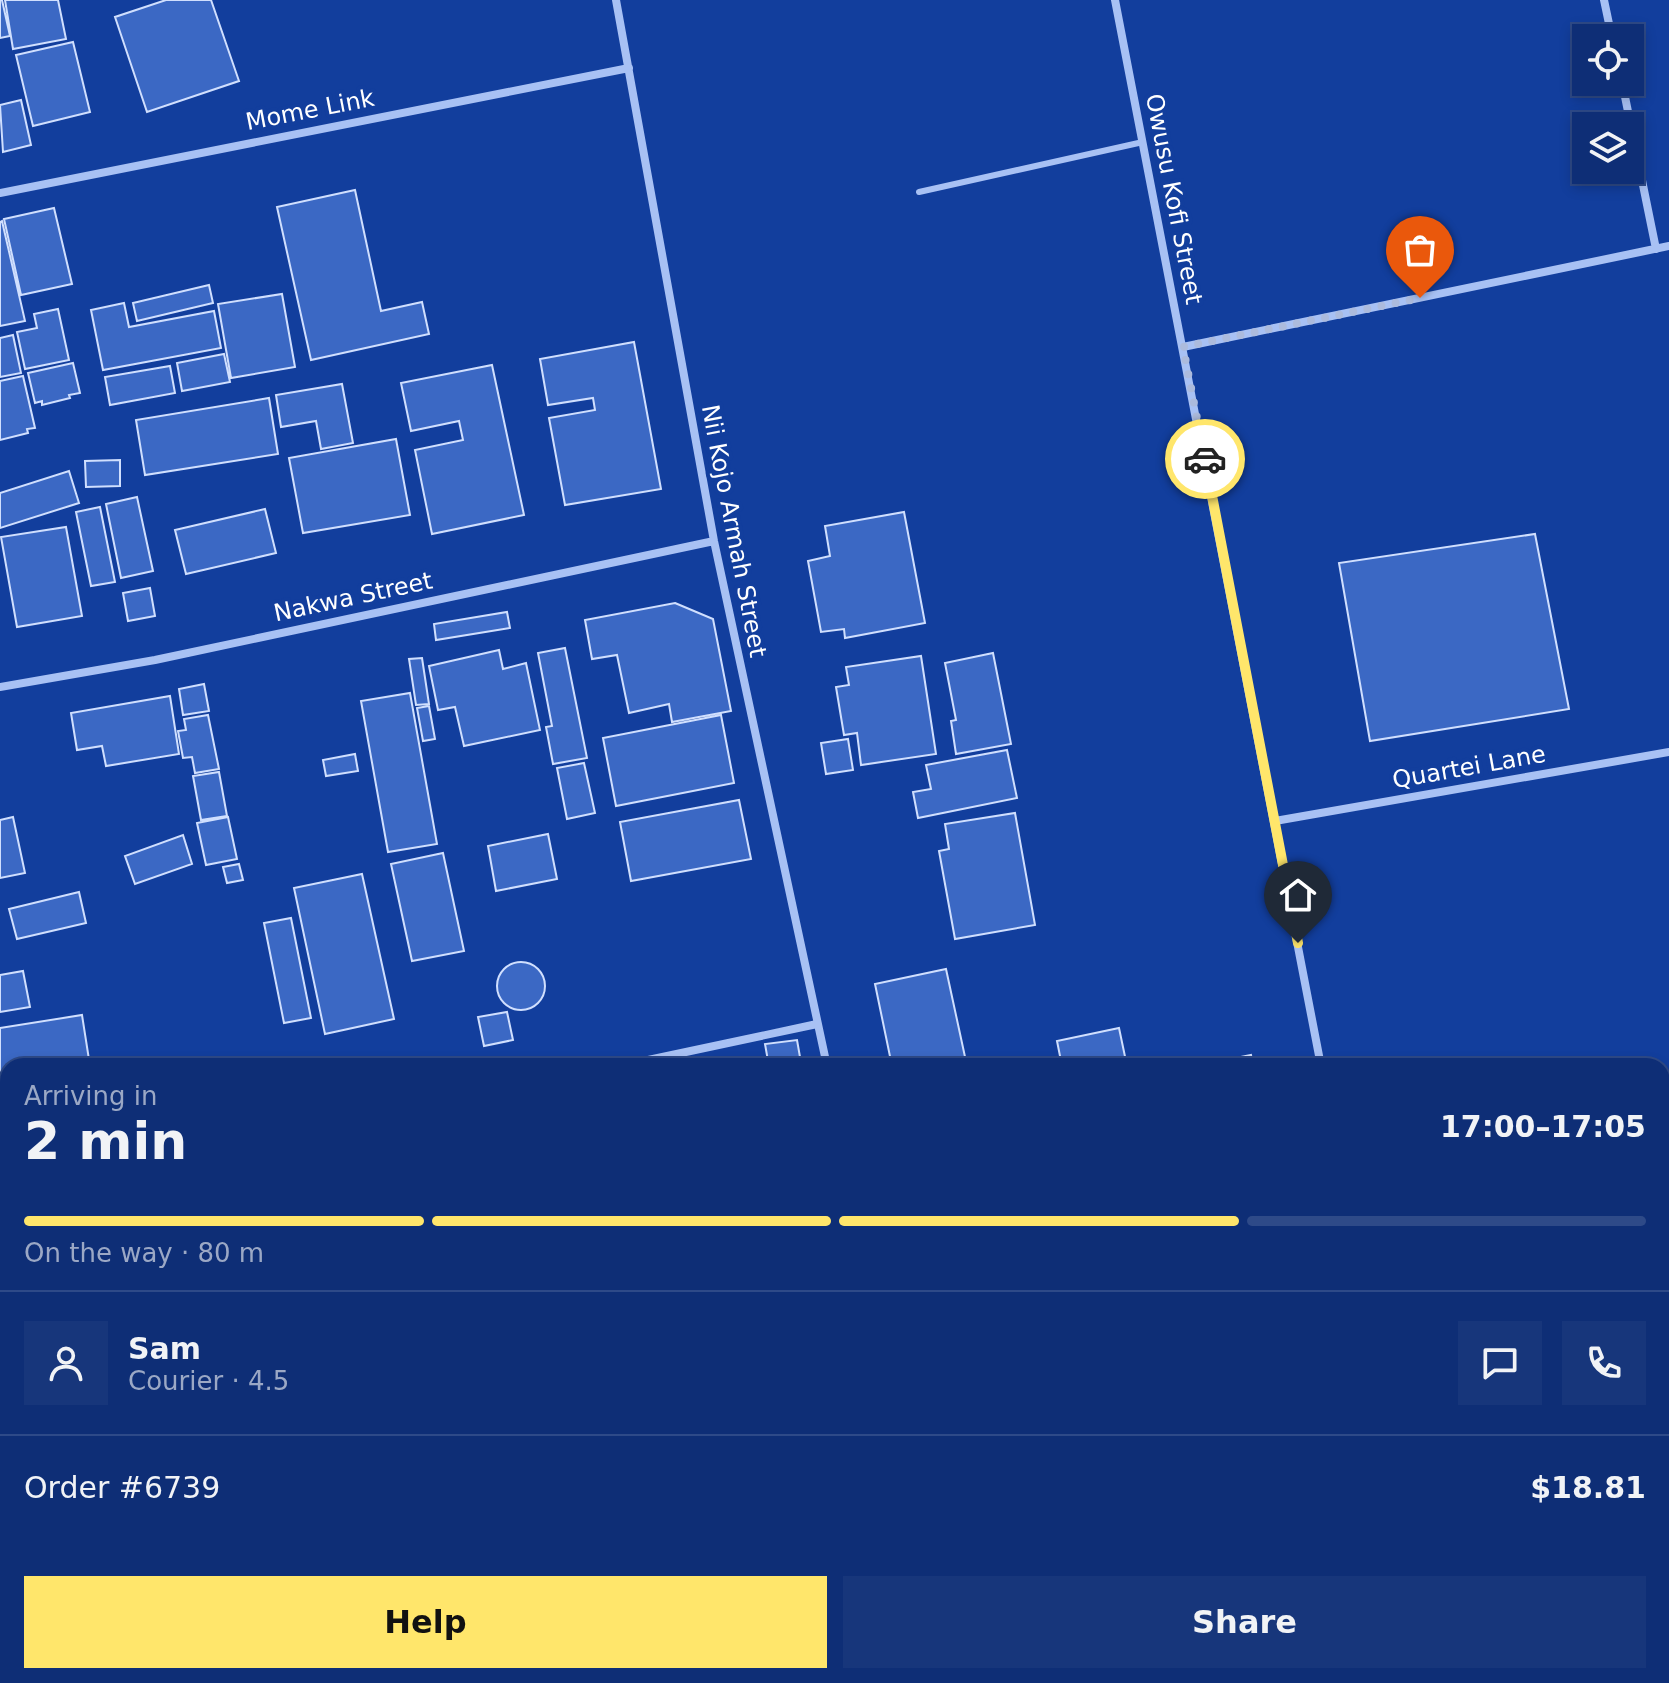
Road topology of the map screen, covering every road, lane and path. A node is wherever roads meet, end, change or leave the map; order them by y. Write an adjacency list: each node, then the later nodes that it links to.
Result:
1 (616, 0): 5 (street, Nii Kojo Armah Street)
2 (1115, 0): 7 (street, Owusu Kofi Street)
3 (1604, 0): 4 (street)
4 (1609, 24)
5 (629, 68): 9 (street, Mome Link); 13 (street, Nii Kojo Armah Street)
6 (1625, 96): 11 (street)
7 (1143, 142): 8 (lane); 12 (street, Owusu Kofi Street)
8 (919, 192)
9 (0, 193)
10 (1669, 246): 11 (street)
11 (1656, 249): 12 (street)
12 (1183, 347): 16 (street, Owusu Kofi Street)
13 (714, 541): 14 (street, Nakwa Street); 17 (street, Nii Kojo Armah Street)
14 (0, 687)
15 (1669, 752): 16 (street, Quartei Lane)
16 (1275, 821): 20 (street, Owusu Kofi Street)
17 (817, 1024): 18 (street); 19 (street, Nii Kojo Armah Street)
18 (658, 1058)
19 (825, 1058)
20 (1319, 1058)

